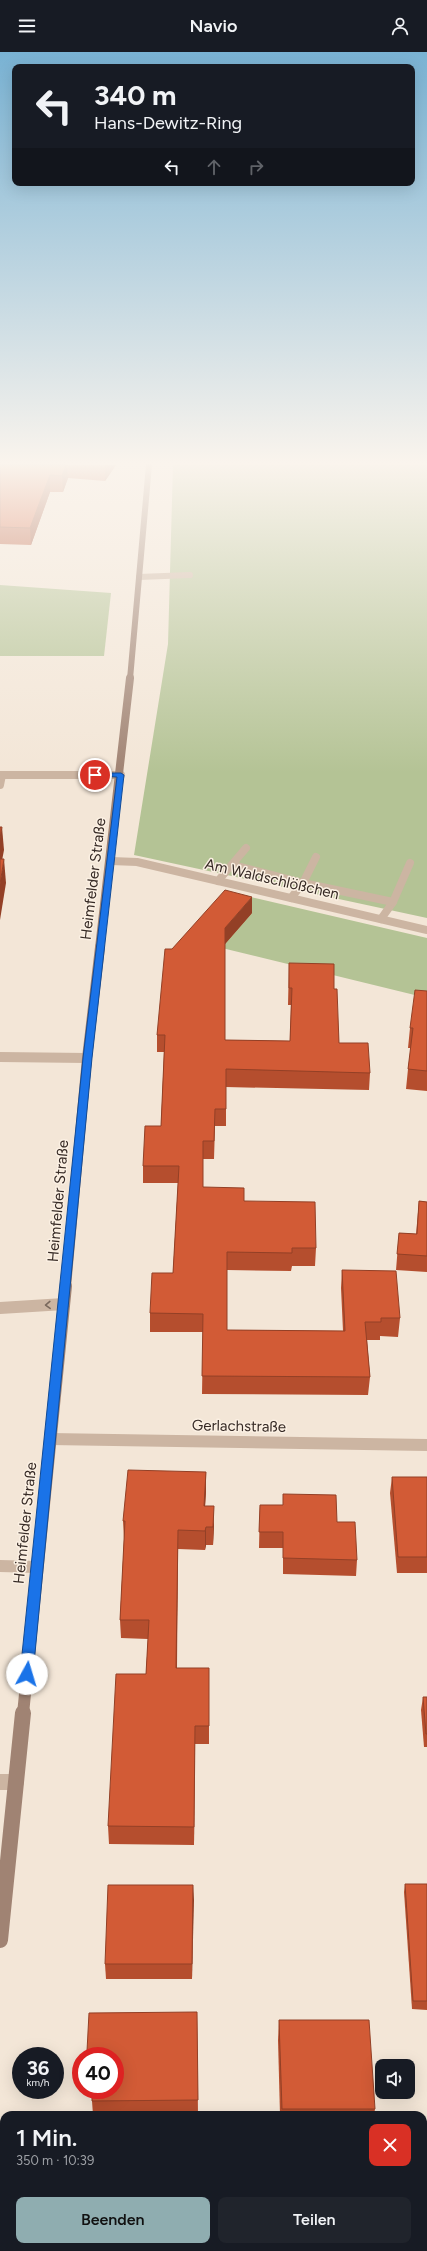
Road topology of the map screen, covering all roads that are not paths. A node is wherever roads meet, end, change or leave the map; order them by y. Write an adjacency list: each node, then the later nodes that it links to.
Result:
1 (140, 568): 3 (street, Heimfelder Straße)
2 (190, 575): 3 (street)
3 (139, 576): 5 (street, Heimfelder Straße)
4 (1, 775): 5 (street); 6 (street)
5 (121, 775): 9 (street, Heimfelder Straße)
6 (0, 785)
7 (246, 848): 11 (street)
8 (316, 857): 13 (street)
9 (111, 861): 12 (street, Am Waldschlößchen); 19 (street, Heimfelder Straße)
10 (410, 863): 15 (street)
11 (233, 865): 12 (street); 13 (street)
12 (218, 881): 14 (street, Am Waldschlößchen)
13 (303, 883): 14 (street); 15 (street)
14 (291, 898): 16 (street, Am Waldschlößchen)
15 (393, 902): 16 (street)
16 (381, 919): 17 (street, Am Waldschlößchen)
17 (427, 930)
18 (0, 1057): 19 (street)
19 (87, 1058): 20 (street, Heimfelder Straße)
20 (64, 1304): 21 (street, one-way to 21); 22 (street, Heimfelder Straße)
21 (0, 1308)
22 (50, 1439): 23 (street, Gerlachstraße); 25 (street, Heimfelder Straße)
23 (427, 1445)
24 (0, 1566): 25 (street)
25 (37, 1567): 27 (street, Heimfelder Straße)
26 (0, 1782): 27 (street)
27 (16, 1782): 28 (street, Heimfelder Straße)
28 (0, 1940)

